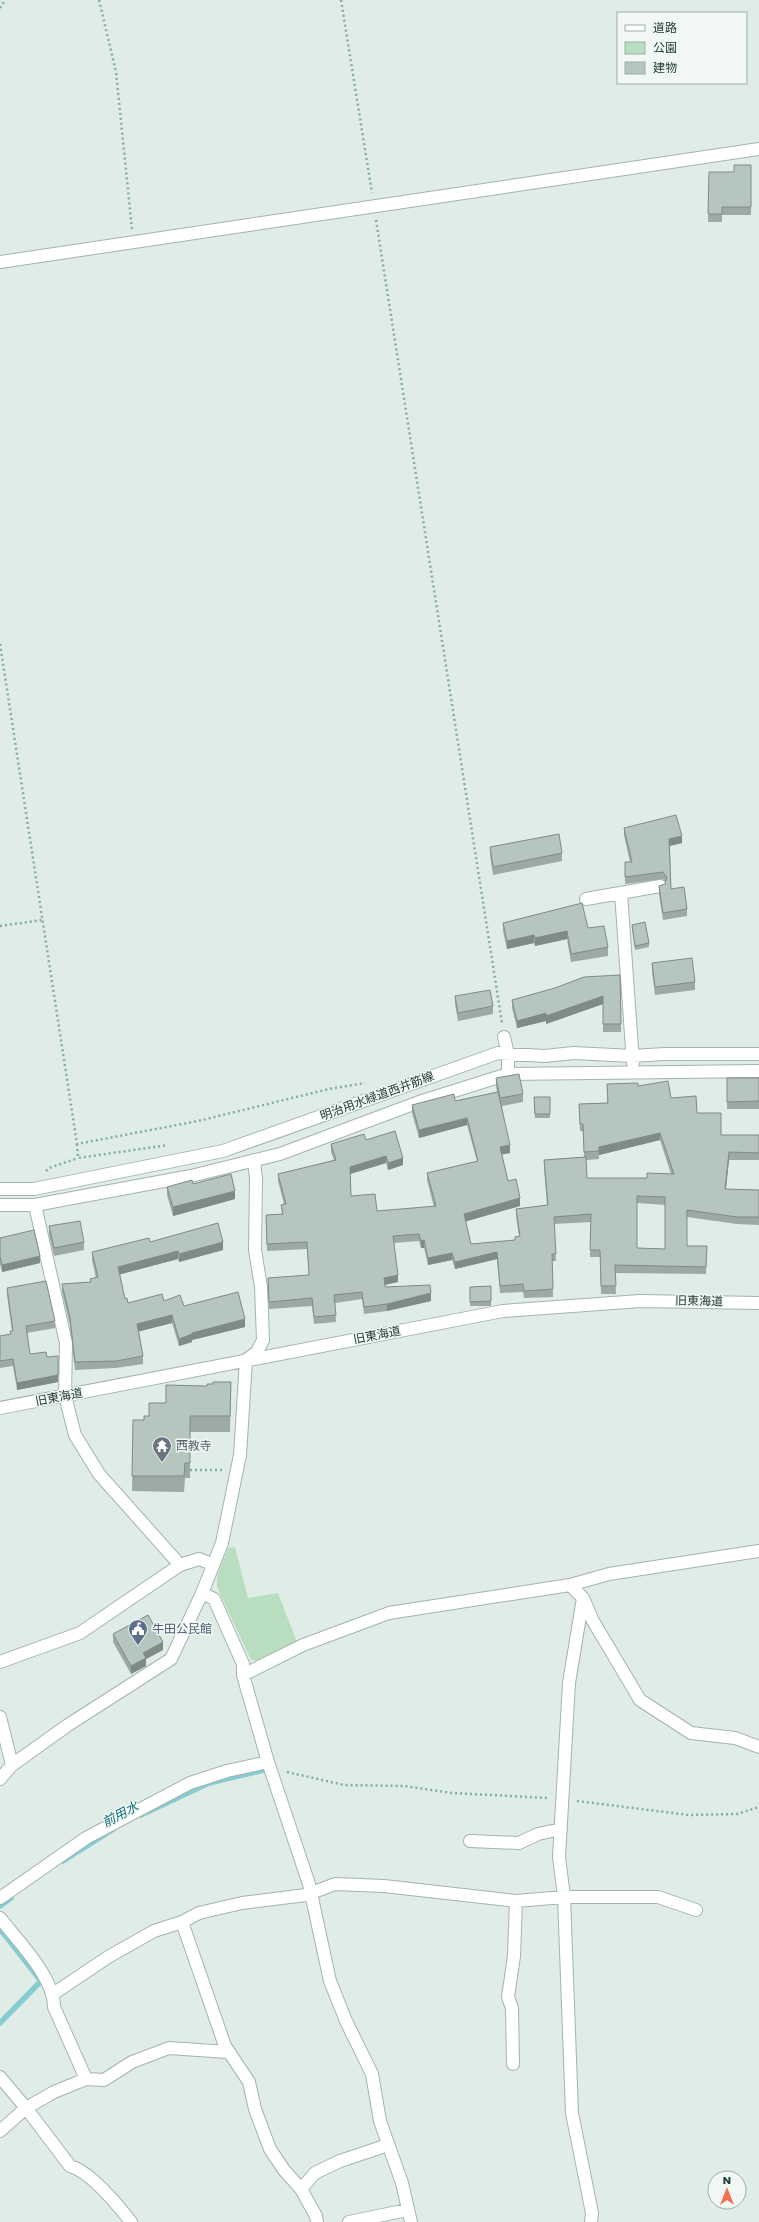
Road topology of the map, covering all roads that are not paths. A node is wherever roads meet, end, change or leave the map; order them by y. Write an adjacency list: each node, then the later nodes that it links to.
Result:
1 (759, 148): 2 (street)
2 (0, 262)
3 (660, 886): 4 (street)
4 (621, 893): 5 (street); 9 (street)
5 (586, 899)
6 (504, 1037): 7 (street)
7 (508, 1054): 9 (street, 明治用水緑道西井筋線); 12 (street); 14 (street, 明治用水緑道西井筋線)
8 (759, 1054): 9 (street, 明治用水緑道西井筋線)
9 (632, 1056): 11 (street)
10 (759, 1071): 11 (street)
11 (634, 1072): 12 (street)
12 (508, 1074): 13 (street)
13 (254, 1160): 16 (street); 18 (street)
14 (0, 1189)
15 (0, 1205): 16 (street)
16 (35, 1205): 19 (street)
17 (759, 1303): 18 (street, 旧東海道)
18 (246, 1360): 19 (street, 旧東海道); 22 (street)
19 (65, 1396): 20 (street, 旧東海道); 23 (street)
20 (0, 1408)
21 (759, 1551): 24 (street)
22 (212, 1564): 23 (street); 25 (street)
23 (180, 1565): 27 (street)
24 (570, 1585): 26 (street); 28 (street)
25 (202, 1593): 28 (street); 31 (street)
26 (582, 1598): 30 (street); 34 (street)
27 (0, 1662)
28 (243, 1674): 32 (street)
29 (0, 1717): 31 (street)
30 (759, 1747)
31 (12, 1765): 33 (street)
32 (270, 1765): 36 (street); 38 (street)
33 (0, 1779)
34 (561, 1830): 35 (street); 37 (street)
35 (470, 1841)
36 (310, 1893): 39 (street); 42 (street); 50 (street)
37 (564, 1897): 39 (street); 40 (street); 57 (street)
38 (0, 1898)
39 (516, 1901): 45 (street)
40 (696, 1910)
41 (0, 1918): 43 (street)
42 (182, 1922): 43 (street); 44 (street)
43 (53, 1994): 47 (street)
44 (228, 2052): 47 (street); 51 (street)
45 (513, 2064)
46 (0, 2077): 48 (street)
47 (86, 2080): 48 (street)
48 (26, 2108): 49 (street); 53 (street)
49 (0, 2131)
50 (388, 2145): 51 (street); 52 (street)
51 (301, 2189): 54 (street)
52 (407, 2210): 55 (street); 56 (street)
53 (131, 2222)
54 (317, 2222)
55 (349, 2222)
56 (411, 2222)
57 (592, 2222)

